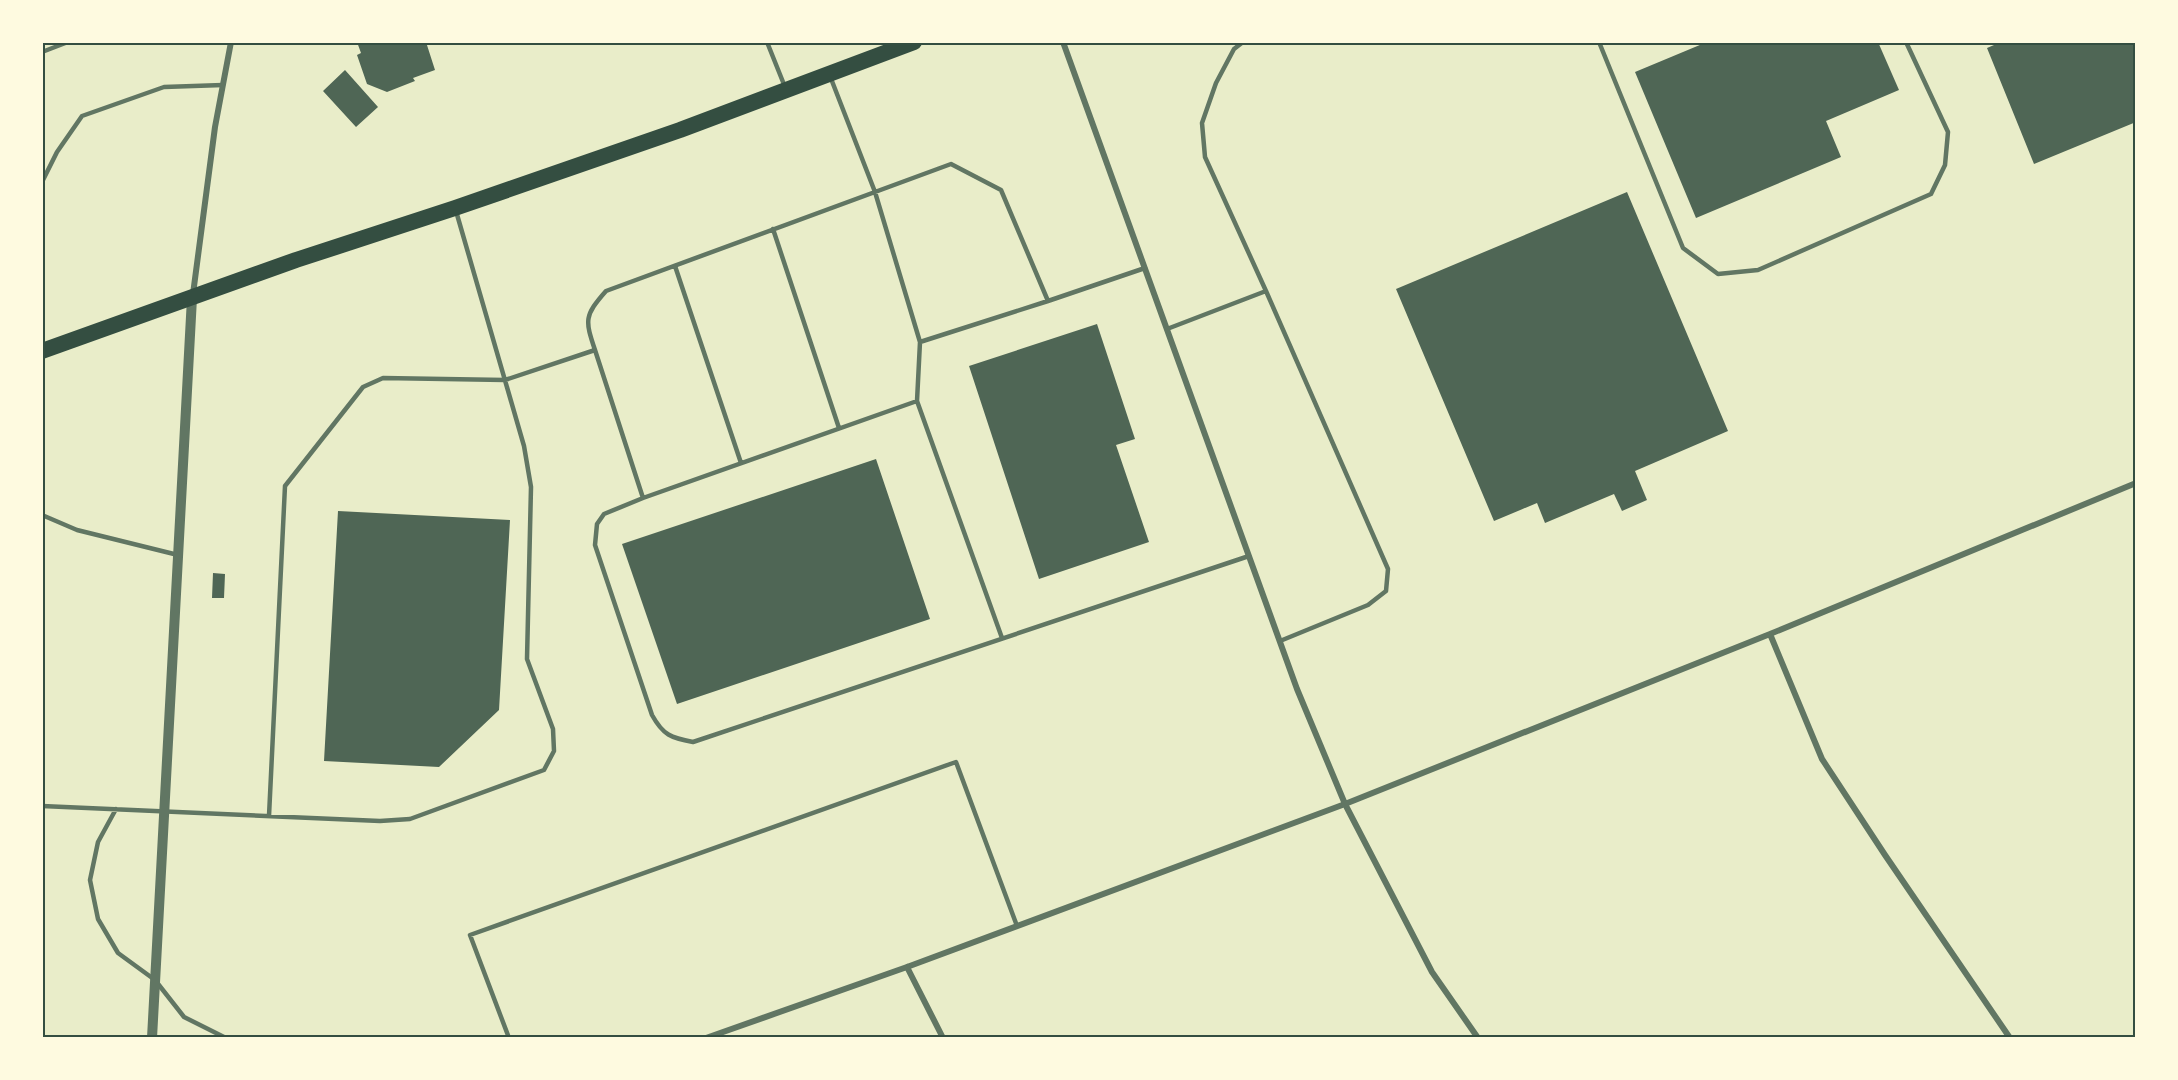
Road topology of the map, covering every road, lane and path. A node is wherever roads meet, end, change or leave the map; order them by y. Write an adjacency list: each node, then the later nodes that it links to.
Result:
1 (68, 42): 9 (lane)
2 (231, 42): 11 (street)
3 (767, 42): 12 (lane)
4 (914, 42): 10 (highway)
5 (1063, 42): 18 (street)
6 (1243, 42): 19 (lane)
7 (1599, 42): 8 (lane)
8 (1906, 42)
9 (42, 52)
10 (829, 74): 12 (highway); 14 (lane)
11 (223, 86): 13 (lane); 20 (street)
12 (786, 90): 15 (highway)
13 (42, 182)
14 (875, 192): 16 (lane); 21 (lane); 23 (lane)
15 (455, 208): 20 (highway); 26 (lane)
16 (773, 229): 17 (lane); 28 (lane)
17 (675, 266): 24 (lane); 29 (lane)
18 (1145, 268): 21 (lane); 22 (street)
19 (1266, 291): 22 (lane); 37 (lane)
20 (192, 298): 25 (highway); 33 (street)
21 (1048, 301): 23 (lane)
22 (1167, 329): 34 (street)
23 (920, 342): 27 (lane)
24 (595, 350): 26 (lane); 31 (lane)
25 (42, 351)
26 (505, 380): 42 (lane); 42 (lane)
27 (917, 401): 28 (lane); 36 (lane)
28 (839, 428): 29 (lane)
29 (741, 463): 31 (lane)
30 (2136, 483): 35 (street)
31 (643, 498): 36 (lane)
32 (42, 515): 33 (lane)
33 (178, 555): 41 (street)
34 (1249, 556): 36 (lane); 37 (street)
35 (1770, 634): 38 (street); 52 (street)
36 (1002, 638)
37 (1280, 641): 38 (street)
38 (1345, 804): 43 (street); 51 (street)
39 (42, 806): 40 (lane)
40 (116, 809): 41 (lane); 45 (lane)
41 (164, 812): 42 (lane); 45 (street)
42 (269, 816)
43 (1017, 926): 44 (street); 48 (lane)
44 (907, 967): 49 (street); 50 (street)
45 (155, 980): 46 (street); 47 (lane)
46 (152, 1038)
47 (226, 1038)
48 (509, 1038)
49 (706, 1038)
50 (943, 1038)
51 (1478, 1038)
52 (2010, 1038)

